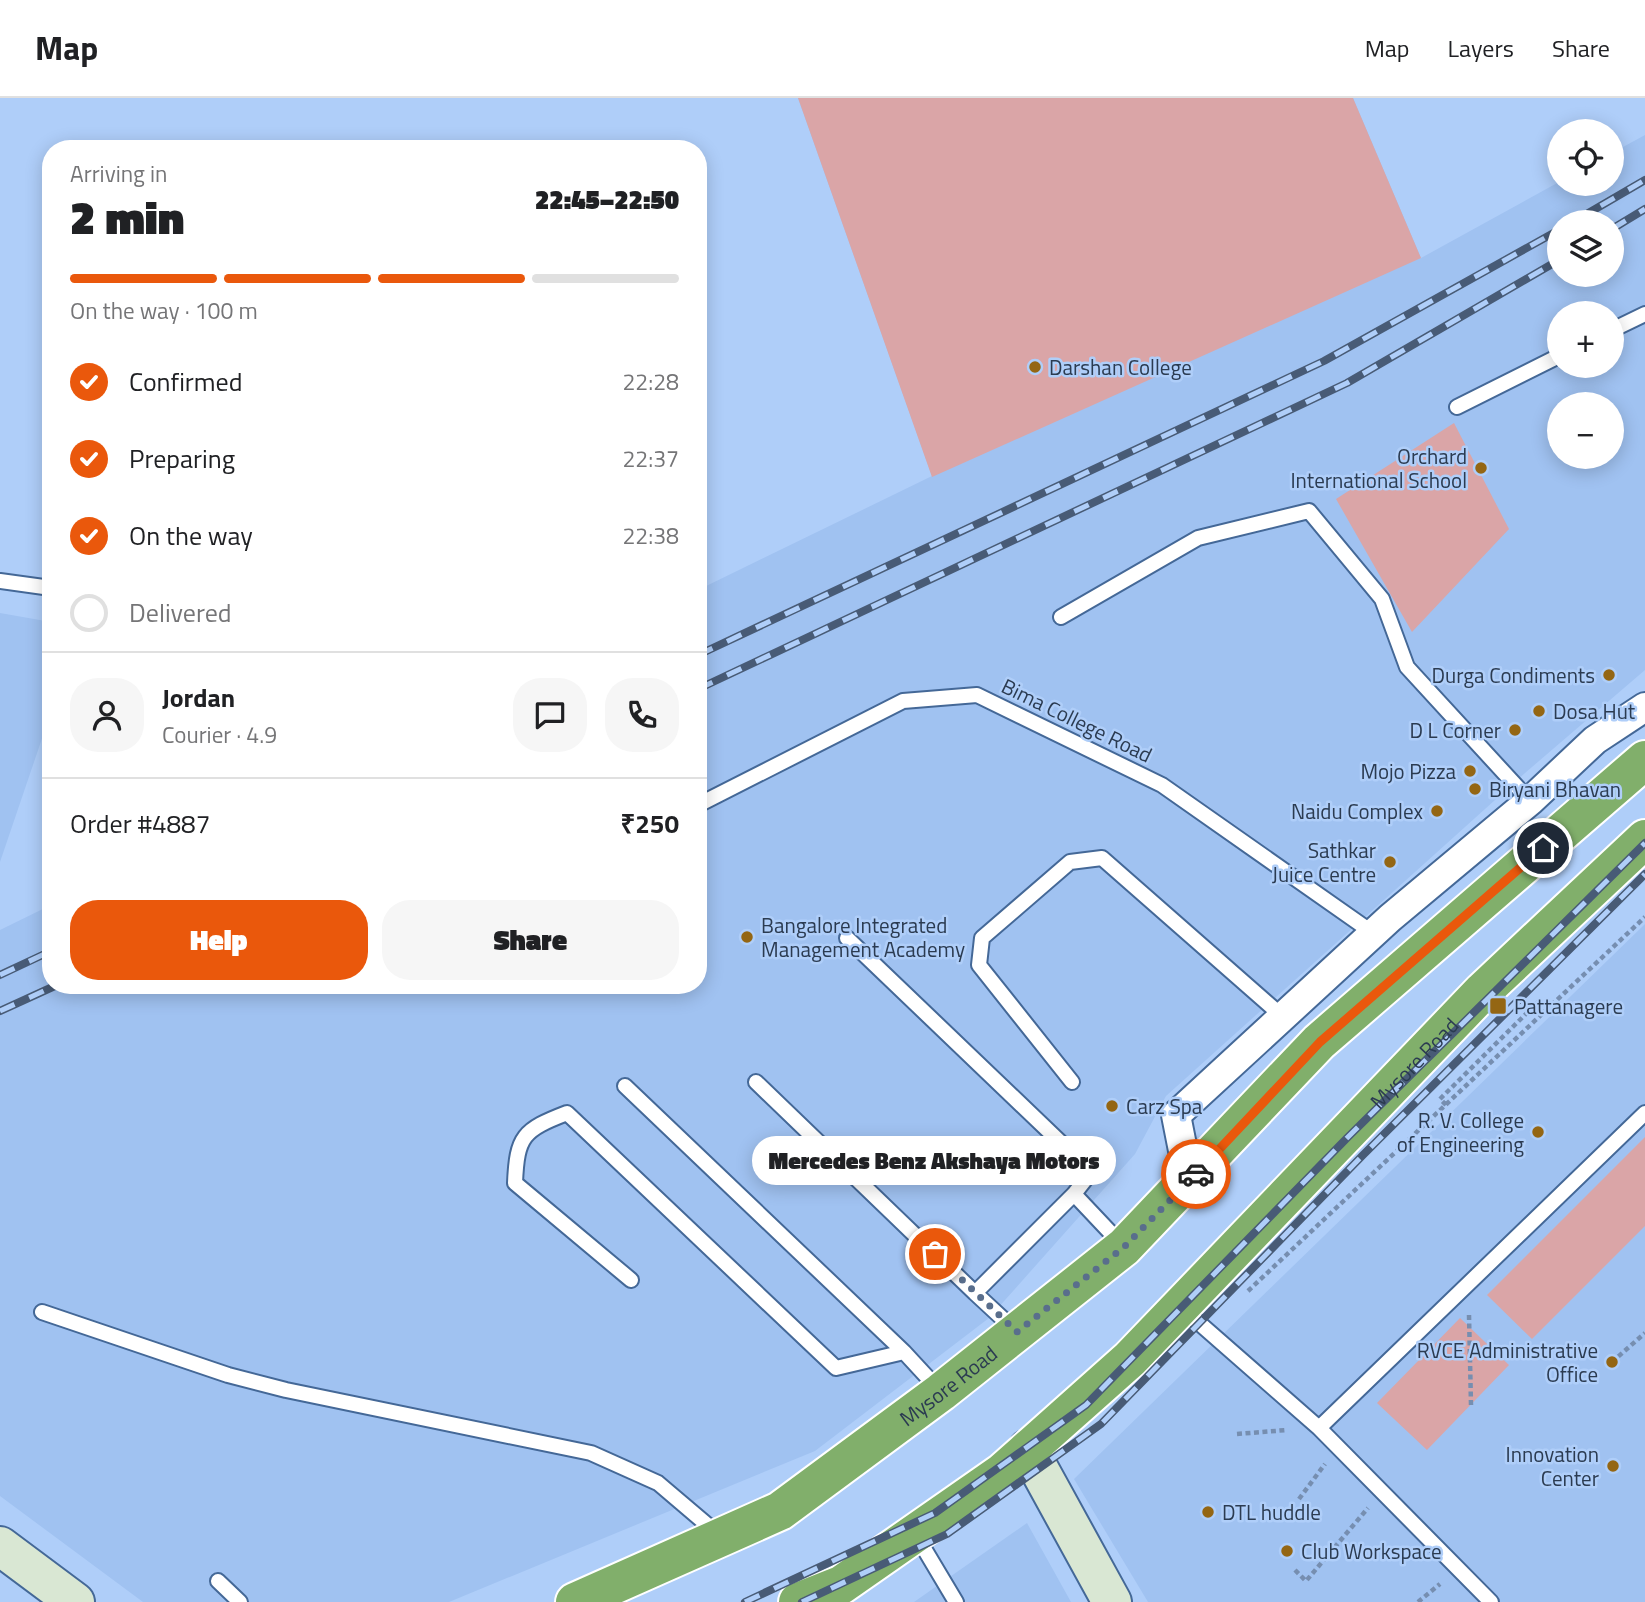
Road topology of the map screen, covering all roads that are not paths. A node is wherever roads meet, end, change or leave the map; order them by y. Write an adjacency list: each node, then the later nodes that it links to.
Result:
1 (1645, 314): 2 (lane)
2 (1624, 324)
3 (1547, 362): 4 (lane)
4 (1457, 407)
5 (0, 581): 6 (lane)
6 (42, 588)
7 (1061, 617): 11 (lane)
8 (1645, 707): 11 (street)
9 (1645, 760): 20 (highway, Mysore Road)
10 (707, 800): 13 (lane, Bima College Road)
11 (1530, 801): 13 (street)
12 (1645, 839): 25 (highway, Mysore Road)
13 (1373, 933): 15 (street)
14 (847, 938): 21 (lane)
15 (1282, 1016): 17 (lane); 20 (street)
16 (756, 1082): 24 (lane)
17 (1072, 1082)
18 (625, 1086): 28 (lane)
19 (1645, 1114): 30 (lane)
20 (1189, 1181): 22 (highway, Mysore Road)
21 (1074, 1194): 22 (lane); 24 (lane)
22 (1124, 1247): 27 (highway, Mysore Road)
23 (631, 1280): 28 (lane)
24 (975, 1293): 27 (lane)
25 (1181, 1307): 30 (lane); 31 (highway, Mysore Road)
26 (42, 1312): 33 (lane)
27 (1017, 1332): 29 (highway, Mysore Road)
28 (904, 1352): 29 (lane)
29 (941, 1392): 33 (highway, Mysore Road)
30 (1319, 1427): 42 (lane)
31 (1028, 1449): 32 (highway, Mysore Road); 41 (street)
32 (915, 1534): 39 (highway, Mysore Road); 40 (lane)
33 (722, 1537): 38 (highway, Mysore Road)
34 (0, 1546): 36 (street)
35 (218, 1581): 37 (lane)
36 (75, 1602)
37 (240, 1602)
38 (575, 1602)
39 (798, 1602)
40 (956, 1602)
41 (1112, 1602)
42 (1491, 1602)

